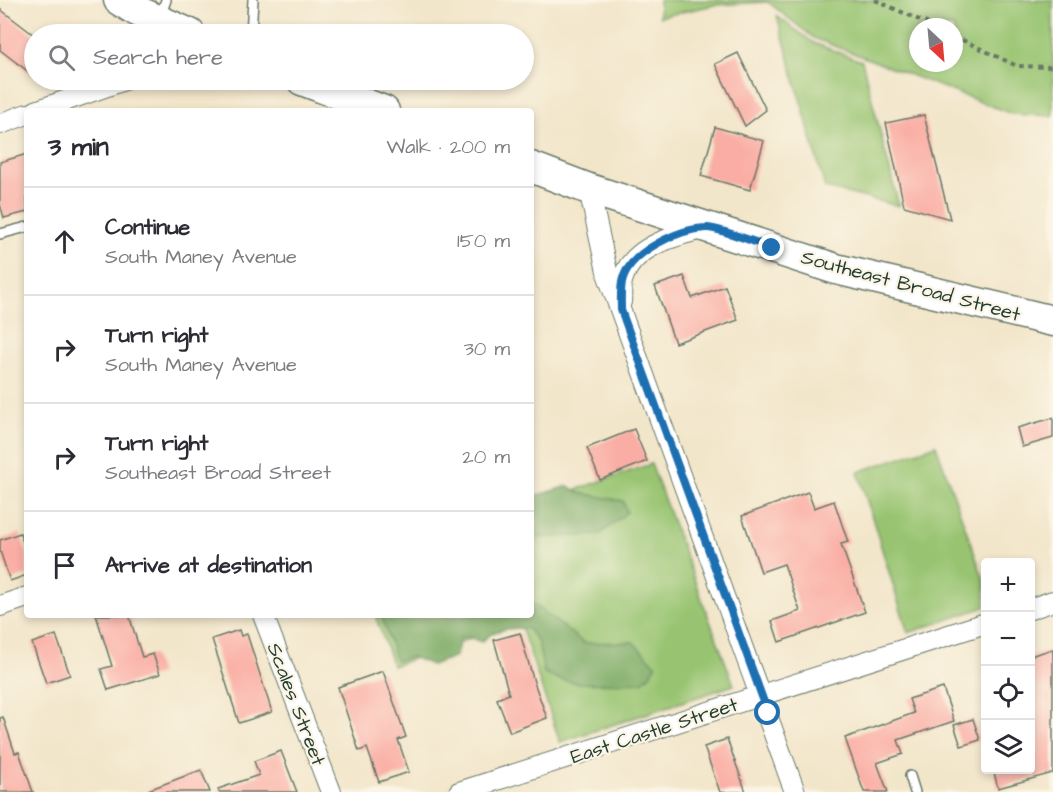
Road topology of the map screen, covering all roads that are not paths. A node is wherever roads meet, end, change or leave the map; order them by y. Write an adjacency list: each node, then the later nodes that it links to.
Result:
1 (119, 0): 3 (main road)
2 (253, 0): 5 (lane)
3 (162, 10): 4 (main road)
4 (178, 24)
5 (252, 24)
6 (96, 90): 8 (street)
7 (328, 90): 9 (main road)
8 (45, 108)
9 (376, 108)
10 (24, 115): 11 (street)
11 (0, 124)
12 (534, 168): 13 (main road, Southeast Broad Street)
13 (589, 189): 15 (main road, Southeast Broad Street); 17 (street)
14 (24, 228): 16 (lane)
15 (708, 228): 17 (street); 18 (main road, Southeast Broad Street)
16 (0, 234)
17 (621, 310): 25 (street)
18 (1053, 321)
19 (24, 598): 21 (street)
20 (1053, 601): 22 (street)
21 (0, 606)
22 (1035, 607)
23 (264, 618): 27 (street, Scales Street)
24 (981, 625): 25 (street, East Castle Street)
25 (762, 696): 28 (street, East Castle Street); 29 (street)
26 (910, 777): 30 (lane)
27 (331, 792)
28 (459, 792)
29 (795, 792)
30 (915, 792)

